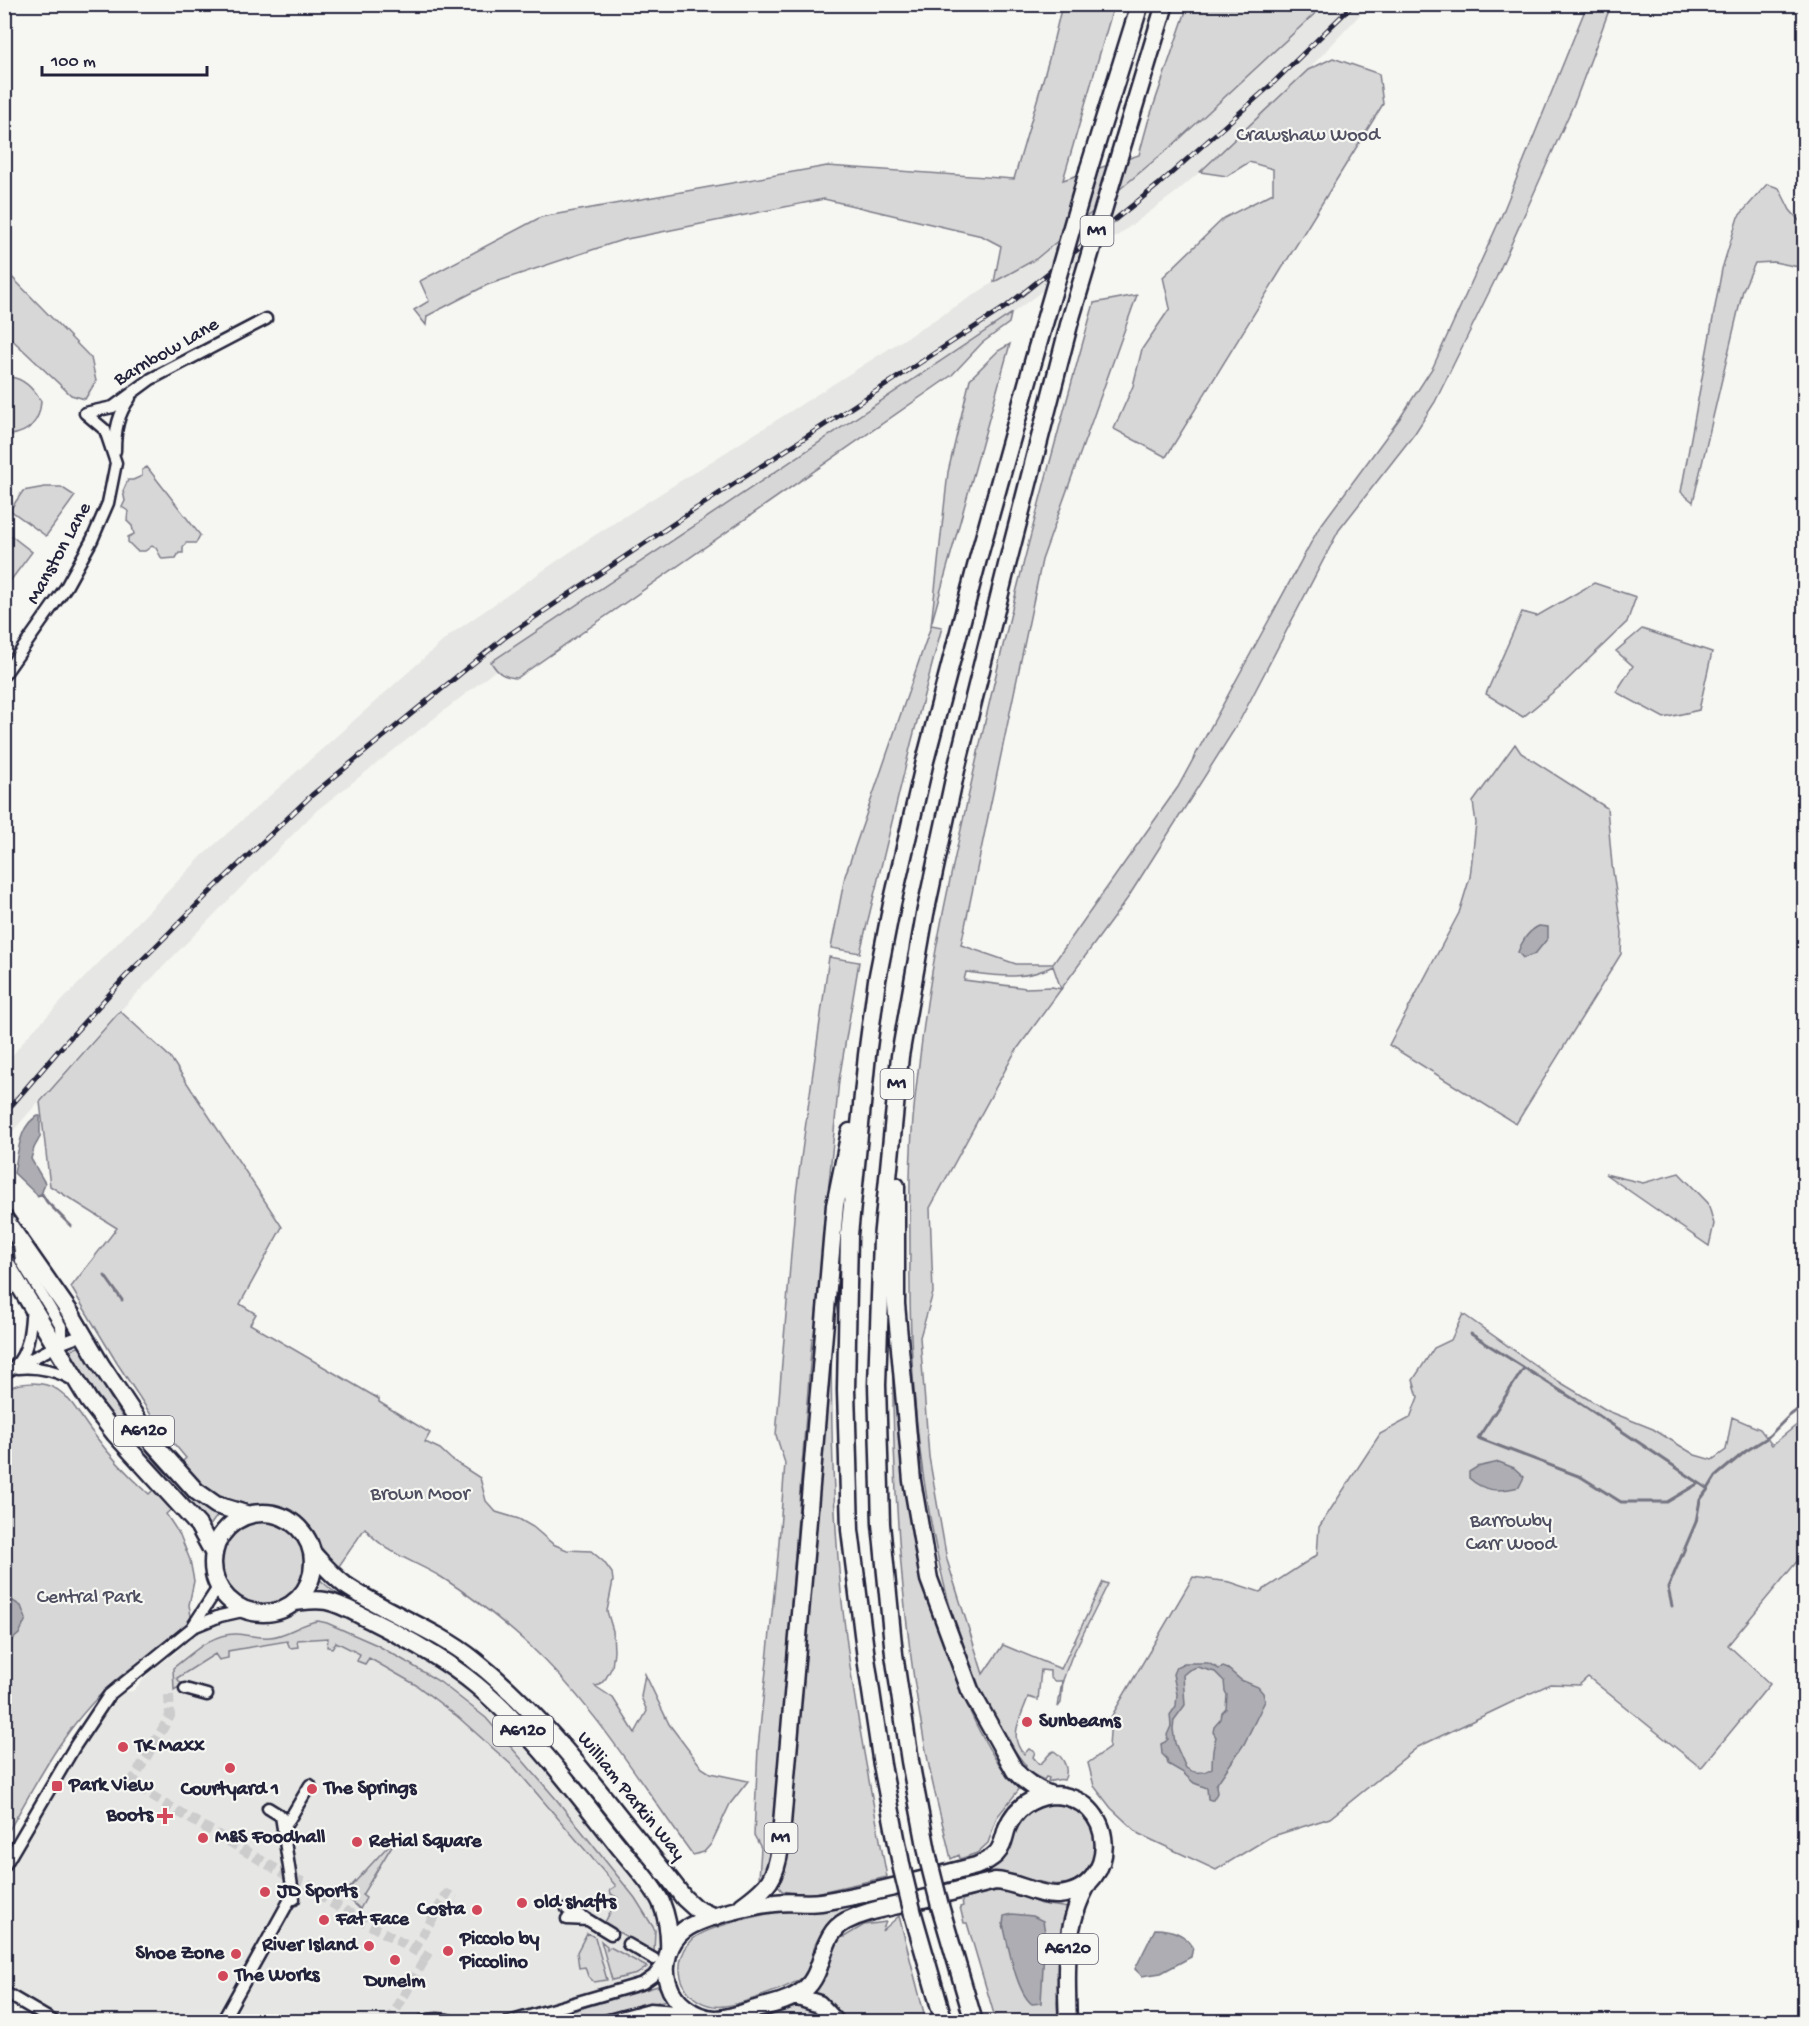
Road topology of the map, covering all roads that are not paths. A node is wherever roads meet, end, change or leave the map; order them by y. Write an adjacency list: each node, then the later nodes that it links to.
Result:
1 (1140, 4): 8 (highway, M1, bridge)
2 (1165, 4): 9 (highway, M1, bridge)
3 (266, 319): 4 (street, Barnbow Lane)
4 (134, 392): 5 (street, Barnbow Lane); 6 (street)
5 (85, 413): 6 (street, Manston Lane)
6 (116, 463): 7 (street, Manston Lane)
7 (4, 675)
8 (867, 1055): 33 (highway, M1); 49 (highway, M1, bridge)
9 (900, 1056): 28 (highway, M1); 50 (highway, M1, bridge)
10 (4, 1218): 11 (highway, A6120)
11 (17, 1234): 14 (highway, A6120); 15 (street)
12 (4, 1260): 13 (highway, A6120)
13 (32, 1305): 15 (highway, A6120); 16 (street)
14 (83, 1335): 15 (street); 18 (highway, A6120)
15 (59, 1345): 16 (street); 17 (highway, A6120)
16 (9, 1371): 17 (street)
17 (79, 1386): 20 (highway, A6120)
18 (249, 1515): 19 (highway); 20 (highway)
19 (312, 1553): 22 (highway); 35 (highway, William Parkin Way / A6120)
20 (214, 1554): 21 (highway)
21 (219, 1586): 23 (highway); 24 (street)
22 (294, 1602): 23 (highway); 38 (highway, William Parkin Way / A6120)
23 (247, 1610): 24 (street)
24 (193, 1626): 31 (street)
25 (185, 1689): 26 (street)
26 (207, 1695)
27 (310, 1785): 30 (street)
28 (1051, 1795): 32 (highway); 33 (highway)
29 (268, 1808): 30 (street)
30 (283, 1830): 42 (street)
31 (4, 1867)
32 (1089, 1881): 40 (highway); 51 (highway, A6120)
33 (733, 1912): 35 (highway)
34 (567, 1914): 36 (street)
35 (714, 1917): 38 (highway)
36 (611, 1934)
37 (628, 1944): 38 (street)
38 (663, 1956): 41 (highway, William Parkin Way); 46 (street)
39 (4, 1992): 43 (street)
40 (795, 1996): 41 (highway); 48 (highway)
41 (692, 2012): 47 (street)
42 (222, 2021)
43 (55, 2022)
44 (421, 2022): 45 (street)
45 (455, 2022)
46 (509, 2022)
47 (601, 2022)
48 (836, 2022)
49 (944, 2022)
50 (974, 2022)
51 (1068, 2022)

